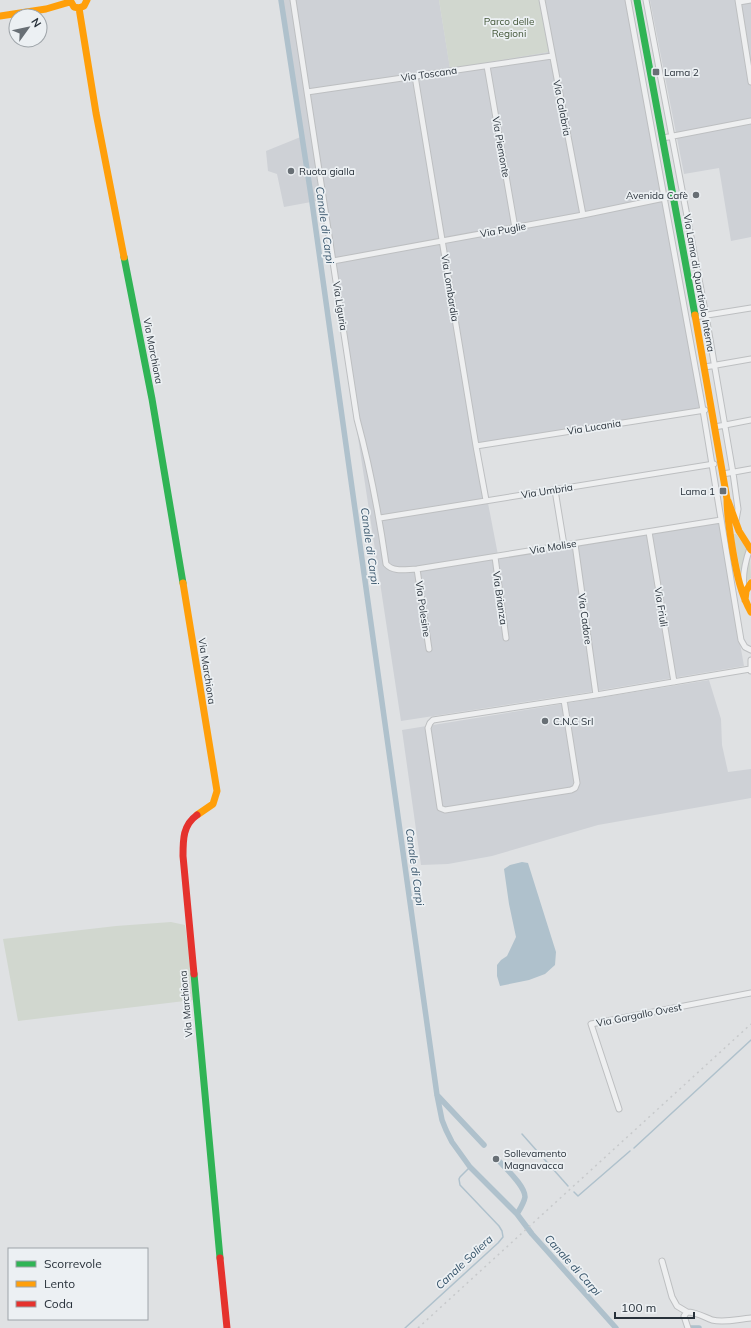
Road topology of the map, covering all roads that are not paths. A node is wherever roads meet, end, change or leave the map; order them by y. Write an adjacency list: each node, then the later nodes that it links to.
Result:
1 (87, 0): 10 (street)
2 (293, 0): 17 (street, Via Liguria)
3 (542, 0): 13 (street, Via Calabria)
4 (628, 0): 22 (street)
5 (637, 0): 20 (street, Via Lama di Quartirolo Interna)
6 (646, 0): 19 (street)
7 (751, 0): 9 (street)
8 (70, 1): 10 (street); 11 (street)
9 (738, 1): 12 (street)
10 (79, 8): 76 (street, Via Marchiona)
11 (0, 16)
12 (749, 55): 16 (street)
13 (552, 56): 14 (street, Via Toscana); 23 (street, Via Calabria)
14 (487, 66): 15 (street, Via Toscana); 25 (street, Via Piemonte)
15 (415, 76): 17 (street, Via Toscana); 27 (street, Via Lombardia)
16 (751, 82)
17 (307, 92): 28 (street, Via Liguria)
18 (751, 121): 19 (street)
19 (672, 136): 20 (street); 24 (street)
20 (663, 138): 21 (street, Via Lama di Quartirolo Interna)
21 (674, 196): 22 (street, Via Puglie); 26 (street, Via Lama di Quartirolo Interna)
22 (664, 198): 23 (street, Via Puglie); 36 (street)
23 (583, 215): 25 (street, Via Puglie)
24 (687, 220): 26 (street); 30 (street)
25 (515, 228): 27 (street, Via Puglie)
26 (680, 231): 31 (street, Via Lama di Quartirolo Interna)
27 (442, 241): 28 (street, Via Puglie); 40 (street, Via Lombardia)
28 (333, 261): 48 (street, Via Liguria)
29 (751, 308): 30 (street)
30 (706, 316): 31 (street); 33 (street)
31 (695, 317): 34 (street, Via Lama di Quartirolo Interna)
32 (751, 358): 33 (street)
33 (714, 365): 34 (street); 38 (street)
34 (705, 367): 35 (street, Via Lama di Quartirolo Interna)
35 (712, 409): 36 (street, Via Lucania); 39 (street, Via Lama di Quartirolo Interna)
36 (703, 410): 40 (street, Via Lucania); 41 (street)
37 (751, 420): 38 (street)
38 (725, 425): 39 (street); 43 (street)
39 (715, 427): 44 (street, Via Lama di Quartirolo Interna)
40 (476, 446): 47 (street, Via Lombardia)
41 (713, 465): 45 (street, Via Umbria); 49 (street)
42 (751, 469): 43 (street)
43 (733, 473): 44 (street); 50 (street)
44 (723, 474): 46 (street, Via Lama di Quartirolo Interna)
45 (555, 490): 47 (street, Via Umbria); 55 (street)
46 (727, 498): 50 (street, Via Lama di Quartirolo Interna); 61 (street, Via Lama di Quartirolo Interna)
47 (486, 500): 48 (street, Via Umbria)
48 (380, 518): 58 (street, Via Liguria)
49 (721, 520): 51 (street, Via Molise); 65 (street)
50 (736, 523): 52 (street, Via Lama di Quartirolo Interna)
51 (649, 532): 54 (street, Via Molise); 68 (street, Via Friuli)
52 (741, 535): 53 (street); 56 (street, Via Lama di Quartirolo Interna)
53 (751, 538)
54 (575, 544): 55 (street, Via Molise); 69 (street, Via Cadore)
55 (564, 545): 57 (street, Via Molise)
56 (751, 549): 61 (street)
57 (495, 557): 59 (street, Via Molise); 63 (street, Via Brianza)
58 (386, 564): 59 (street, Via Molise)
59 (417, 569): 64 (street, Via Polesine)
60 (751, 583): 61 (street)
61 (745, 601): 62 (street, Via Lama di Quartirolo Interna)
62 (751, 612)
63 (506, 638)
64 (429, 649)
65 (751, 650)
66 (751, 660): 67 (street)
67 (751, 670): 68 (street)
68 (674, 682): 69 (street)
69 (596, 695): 70 (street)
70 (564, 700): 70 (street)
71 (751, 993): 72 (street, Via Gargallo Ovest)
72 (619, 1108)
73 (662, 1261): 74 (street)
74 (687, 1312): 75 (street); 77 (street)
75 (751, 1318)
76 (227, 1328)
77 (688, 1328)

